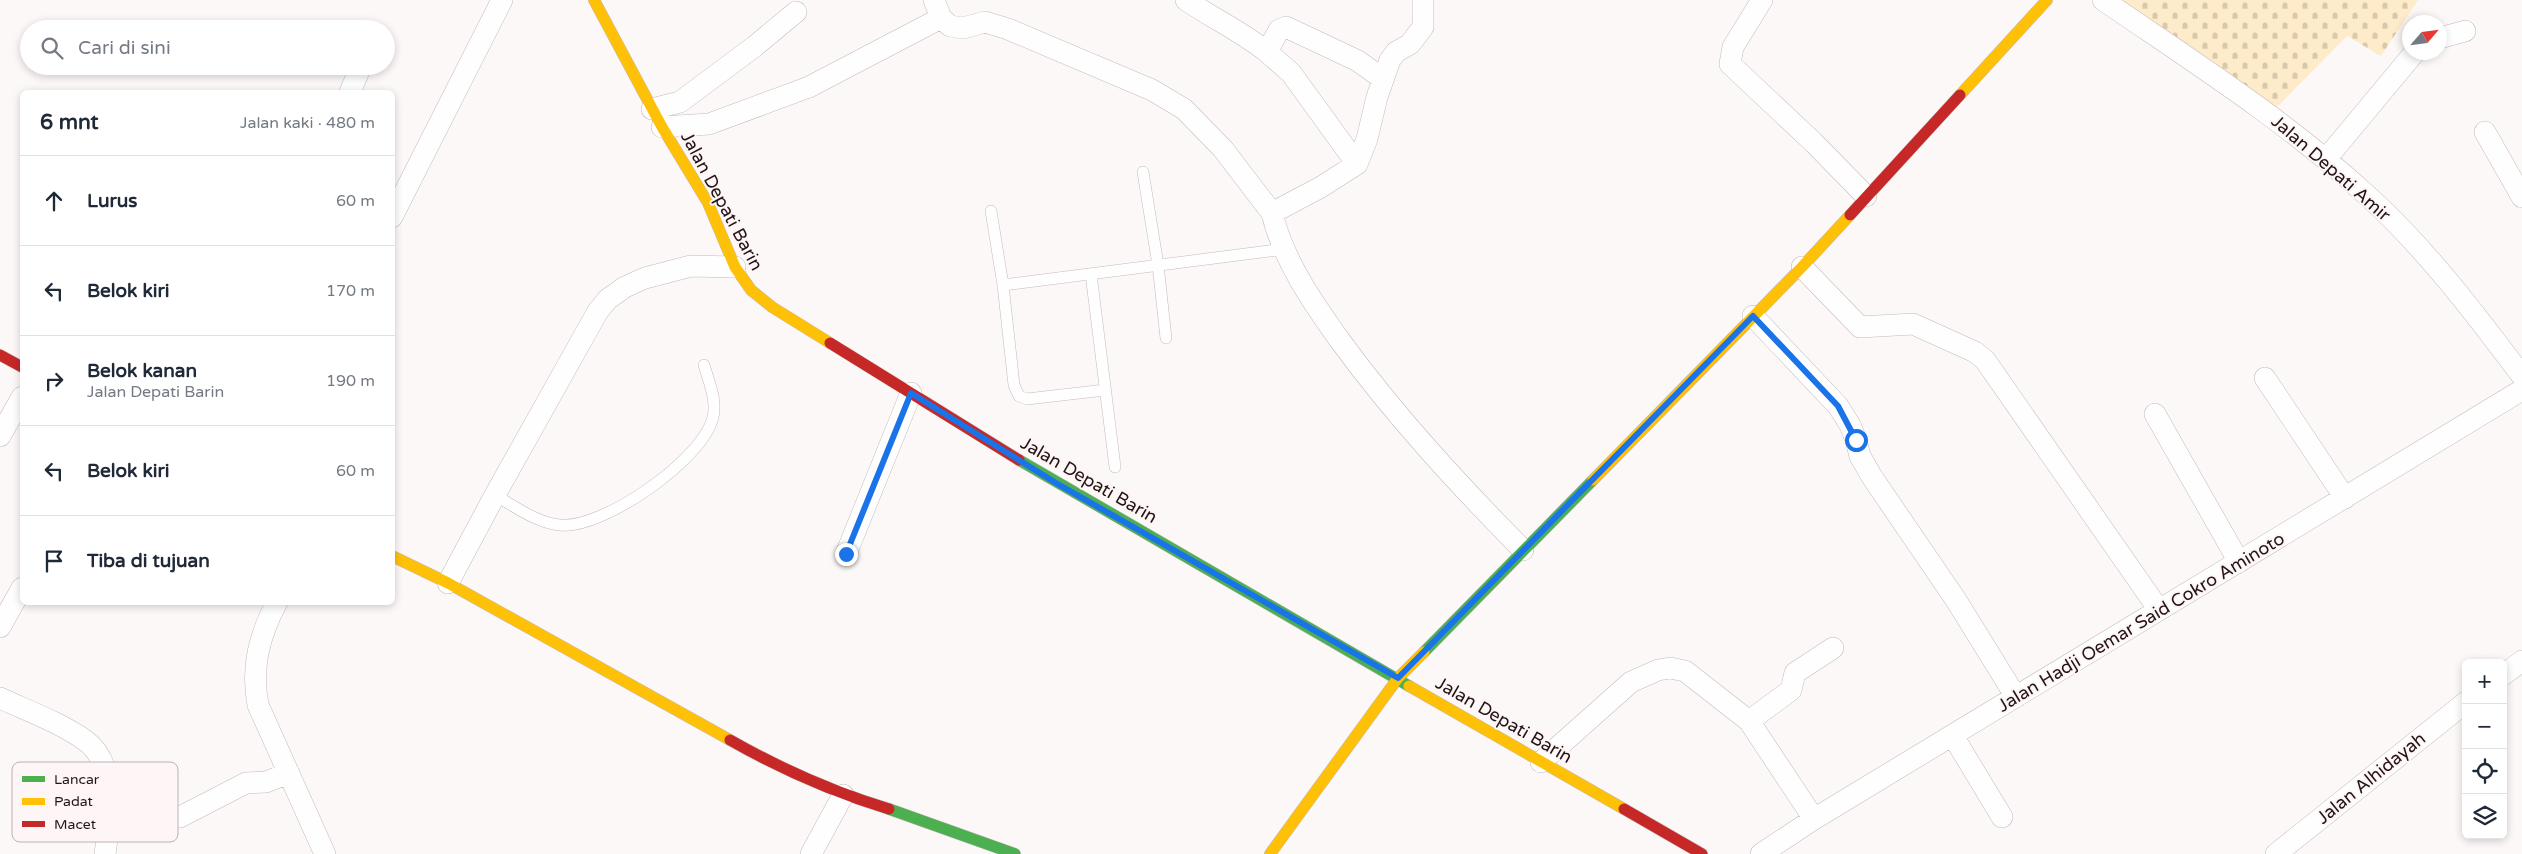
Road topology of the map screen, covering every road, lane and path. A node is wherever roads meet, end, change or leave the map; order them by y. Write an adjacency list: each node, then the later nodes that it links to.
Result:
1 (502, 0): 24 (street)
2 (594, 0): 17 (street, Jalan Depati Barin)
3 (1186, 0): 12 (street)
4 (1423, 0): 15 (street)
5 (1762, 0): 22 (street)
6 (2047, 0): 22 (street)
7 (2102, 0): 19 (street, Jalan Depati Amir)
8 (938, 9): 17 (street); 26 (street)
9 (796, 12): 17 (street)
10 (2465, 31): 11 (street)
11 (2447, 36)
12 (1267, 52): 15 (street); 20 (street)
13 (2408, 60): 19 (street)
14 (357, 75): 16 (street)
15 (1383, 80): 20 (street)
16 (351, 90)
17 (662, 121): 30 (street, Jalan Depati Barin)
18 (2485, 132): 23 (street)
19 (2326, 159): 38 (street, Jalan Depati Amir)
20 (1357, 164): 26 (street)
21 (1143, 172): 28 (lane)
22 (1866, 196): 29 (street)
23 (2522, 197)
24 (395, 211)
25 (991, 211): 32 (lane)
26 (1272, 213): 27 (street)
27 (1285, 249): 28 (lane); 49 (street)
28 (1158, 265): 31 (lane); 34 (lane)
29 (1802, 267): 33 (street); 56 (street)
30 (735, 268): 42 (street, Jalan Depati Barin); 47 (street)
31 (1091, 274): 32 (lane); 40 (lane)
32 (1003, 285): 40 (lane)
33 (1753, 316): 49 (street); 62 (street)
34 (1166, 338)
35 (0, 355): 37 (street)
36 (704, 365): 47 (lane)
37 (20, 366)
38 (2522, 376)
39 (2265, 378): 48 (street)
40 (1105, 390): 46 (lane)
41 (2522, 390): 48 (street, Jalan Hadji Oemar Said Cokro Aminoto)
42 (911, 393): 50 (street); 61 (street, Jalan Depati Barin)
43 (20, 401): 45 (street)
44 (2155, 414): 52 (street)
45 (0, 436)
46 (1115, 467)
47 (495, 494): 53 (street)
48 (2346, 498): 52 (street, Jalan Hadji Oemar Said Cokro Aminoto)
49 (1523, 550): 61 (street)
50 (846, 554)
51 (395, 557): 53 (street)
52 (2239, 562): 56 (street, Jalan Hadji Oemar Said Cokro Aminoto)
53 (448, 583): 70 (street)
54 (20, 592): 57 (street)
55 (276, 605): 69 (street)
56 (2159, 610): 62 (street, Jalan Hadji Oemar Said Cokro Aminoto)
57 (0, 627)
58 (1833, 648): 65 (street)
59 (2522, 661): 60 (street)
60 (2507, 672)
61 (1398, 678): 68 (street, Jalan Depati Barin); 78 (street)
62 (2016, 697): 66 (street, Jalan Hadji Oemar Said Cokro Aminoto)
63 (0, 698): 67 (street)
64 (2464, 704): 81 (street, Jalan Alhidayah)
65 (1749, 721): 68 (street); 73 (street)
66 (1952, 736): 72 (street); 73 (street, Jalan Hadji Oemar Said Cokro Aminoto)
67 (101, 762)
68 (1541, 762): 79 (street, Jalan Depati Barin)
69 (289, 773): 71 (street); 75 (street)
70 (843, 795): 74 (street); 76 (street)
71 (180, 817)
72 (2002, 817)
73 (1814, 819): 80 (street, Jalan Hadji Oemar Said Cokro Aminoto)
74 (982, 849): 77 (street)
75 (325, 854)
76 (812, 854)
77 (1015, 854)
78 (1270, 854)
79 (1702, 854)
80 (1760, 854)
81 (2276, 854)

